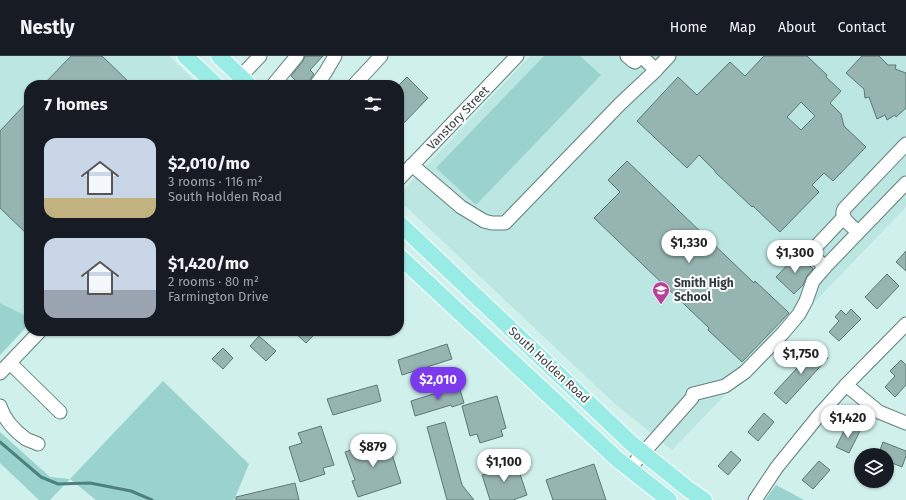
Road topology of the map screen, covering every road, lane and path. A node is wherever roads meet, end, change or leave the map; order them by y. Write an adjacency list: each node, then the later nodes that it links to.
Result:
1 (186, 56): 12 (main road)
2 (219, 56): 13 (main road)
3 (260, 56): 14 (street)
4 (297, 56): 15 (street)
5 (335, 56): 16 (street)
6 (382, 56): 17 (street)
7 (517, 56): 19 (street, Vanstory Street)
8 (627, 56): 9 (street)
9 (641, 56): 11 (street)
10 (669, 56): 11 (street)
11 (654, 72): 19 (street)
12 (211, 80)
13 (244, 80)
14 (246, 80)
15 (280, 80)
16 (320, 80)
17 (359, 80)
18 (906, 144): 21 (street)
19 (404, 170)
20 (906, 183): 23 (street)
21 (843, 218): 23 (street); 25 (street)
22 (404, 228): 35 (main road, South Holden Road)
23 (858, 232): 25 (street)
24 (404, 261): 36 (main road, South Holden Road)
25 (825, 267): 35 (street)
26 (906, 324): 30 (street)
27 (35, 336): 28 (street)
28 (10, 363): 29 (street); 32 (street)
29 (0, 373)
30 (846, 385): 33 (street); 39 (street)
31 (0, 406): 34 (street)
32 (60, 412)
33 (906, 423)
34 (38, 444)
35 (643, 453): 36 (street); 38 (main road, South Holden Road)
36 (629, 469): 37 (main road, South Holden Road)
37 (669, 500)
38 (704, 500)
39 (755, 500)

